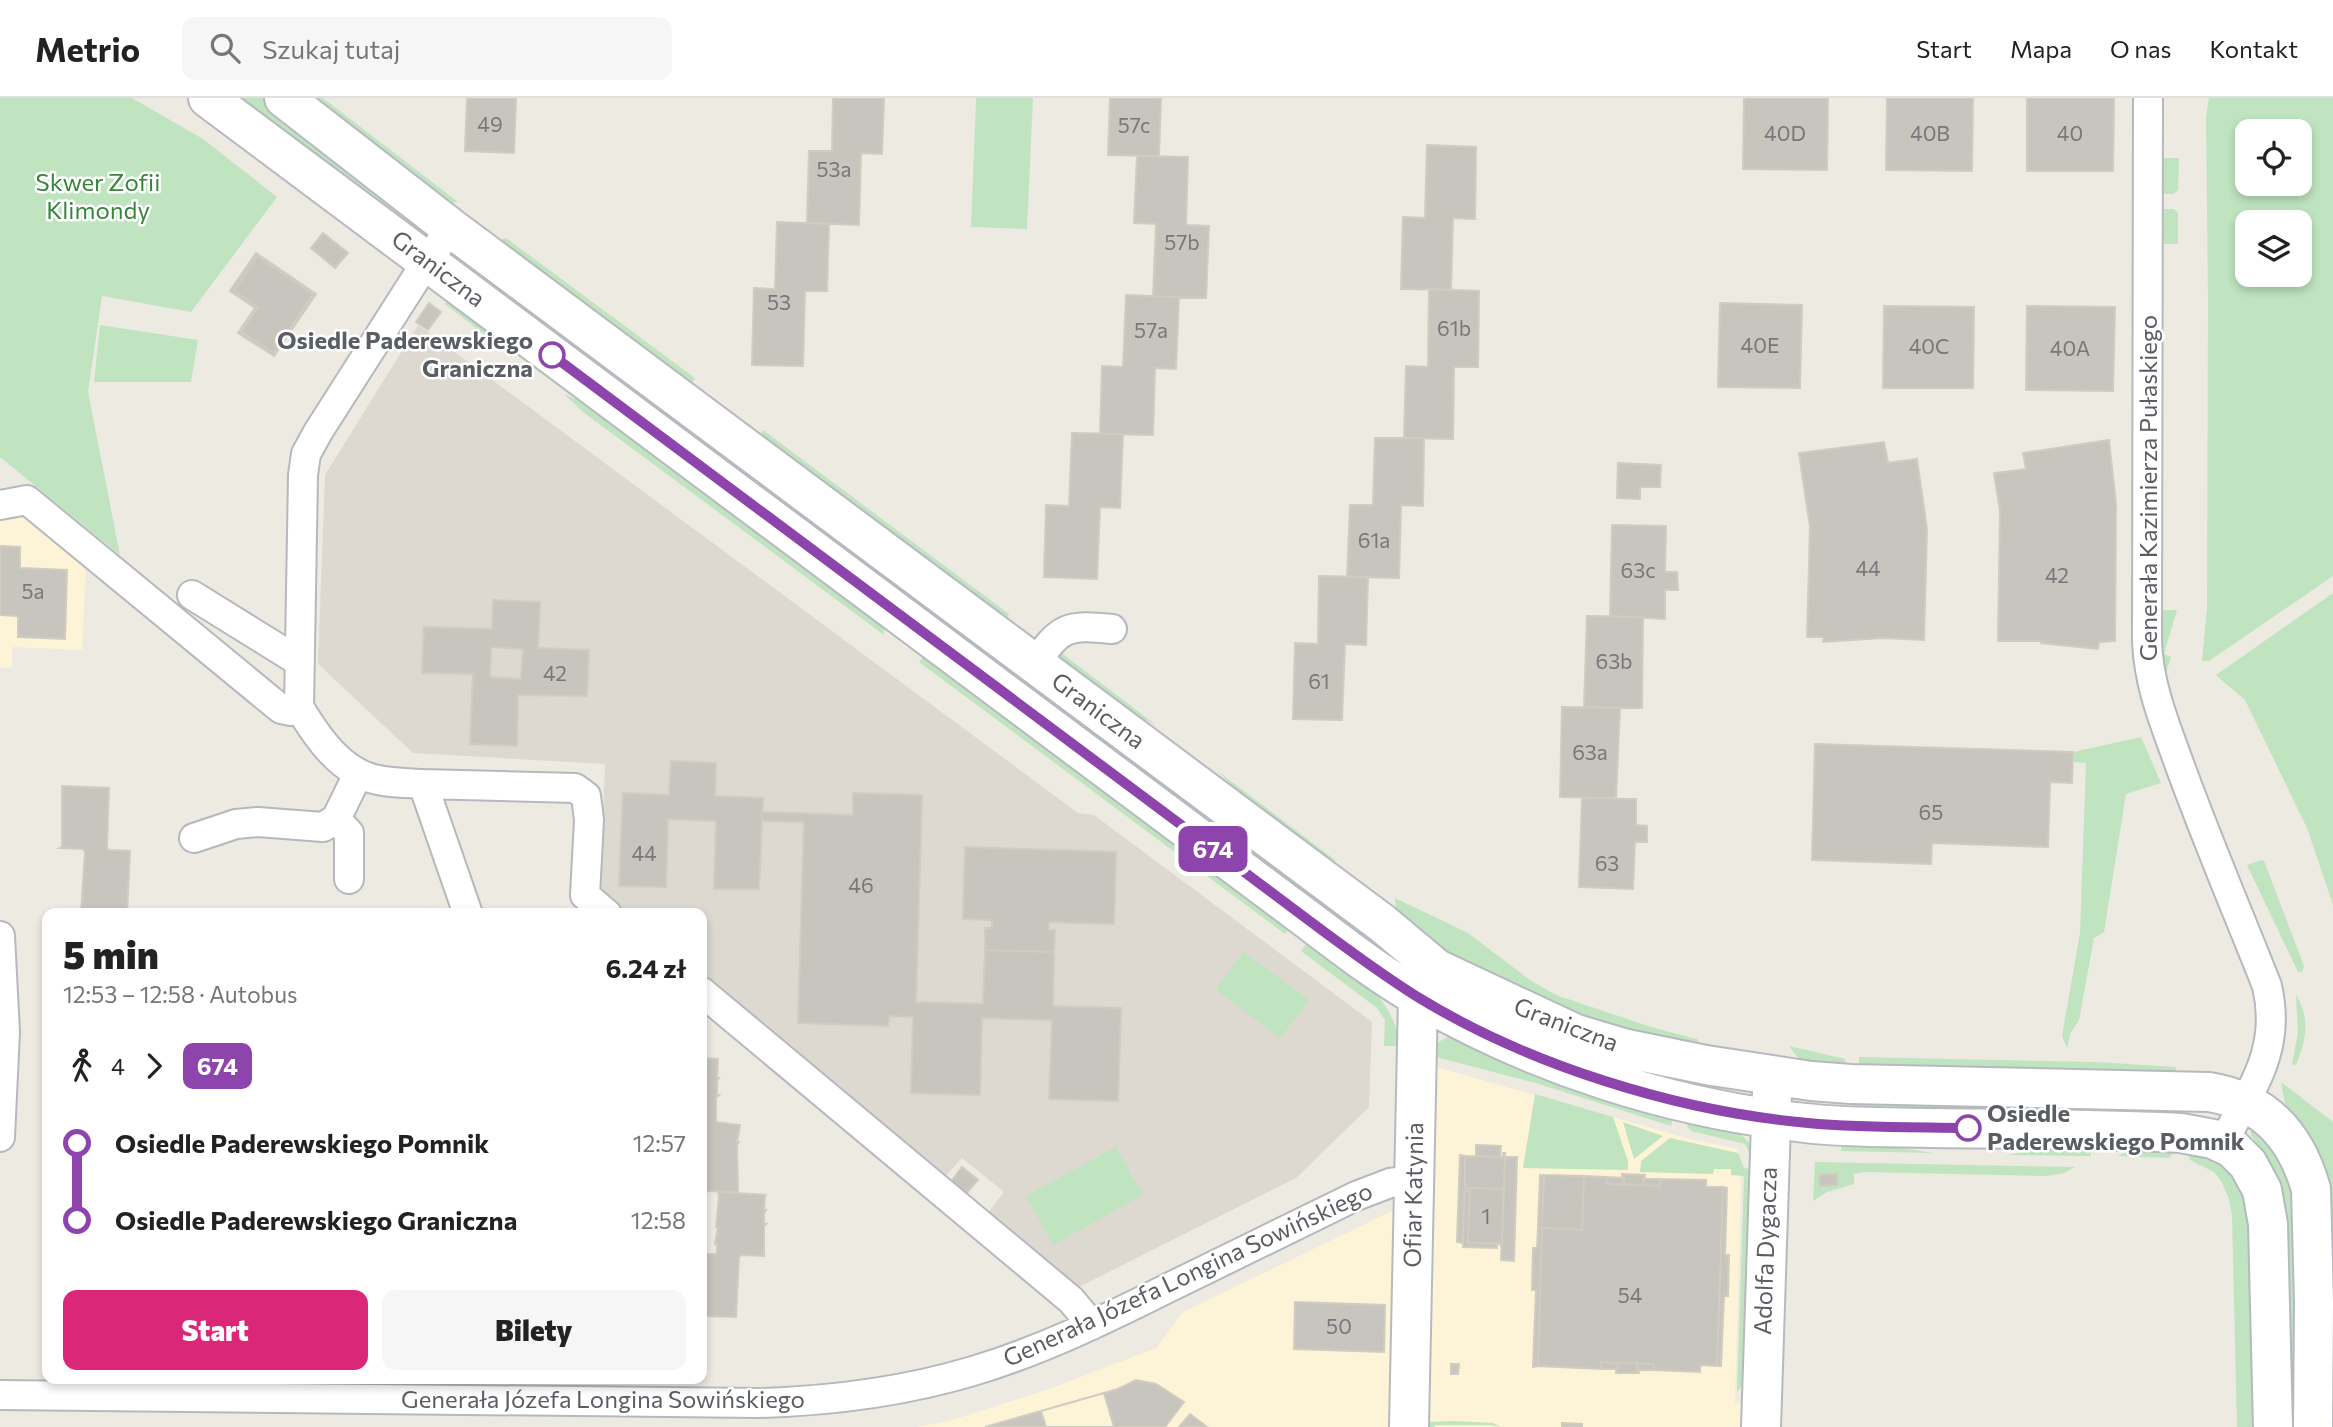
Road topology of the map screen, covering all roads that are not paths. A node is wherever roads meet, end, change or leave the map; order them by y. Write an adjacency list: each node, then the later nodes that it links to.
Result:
1 (208, 98): 5 (street, Graniczna)
2 (284, 98): 4 (street, Graniczna)
3 (2148, 98): 24 (street, Generała Kazimierza Pułaskiego)
4 (451, 228): 5 (street); 10 (street, Graniczna)
5 (427, 261): 9 (street); 20 (street, Graniczna)
6 (0, 505): 11 (street)
7 (192, 596): 9 (street)
8 (1112, 629): 10 (street, Graniczna)
9 (300, 662): 11 (street)
10 (1035, 664): 20 (street, Graniczna)
11 (299, 707): 12 (street)
12 (358, 774): 13 (street); 14 (street)
13 (423, 784): 17 (street); 18 (street)
14 (336, 819): 15 (street); 16 (street)
15 (194, 838)
16 (349, 879)
17 (466, 908)
18 (600, 908)
19 (0, 936): 22 (street)
20 (1427, 983): 23 (street, Graniczna); 25 (street, Graniczna); 28 (street, Ofiar Katynia)
21 (707, 996): 29 (street)
22 (2, 1033): 26 (street)
23 (1772, 1076): 24 (street, Graniczna); 25 (street, Adolfa Dygacza)
24 (2244, 1101): 27 (street, Generała Kazimierza Pułaskiego); 38 (street)
25 (1772, 1119): 27 (street, Graniczna); 36 (street, Adolfa Dygacza)
26 (0, 1137)
27 (2223, 1143): 37 (street)
28 (1414, 1180): 29 (street, Generała Józefa Longina Sowińskiego); 35 (street, Ofiar Katynia)
29 (1091, 1325): 33 (street, Generała Józefa Longina Sowińskiego)
30 (145, 1388): 31 (street, Generała Józefa Longina Sowińskiego); 34 (street, Generała Józefa Longina Sowińskiego)
31 (340, 1389): 32 (street, Generała Józefa Longina Sowińskiego)
32 (451, 1390): 33 (street, Generała Józefa Longina Sowińskiego)
33 (665, 1391)
34 (0, 1395)
35 (1409, 1427)
36 (1761, 1427)
37 (2273, 1427)
38 (2313, 1427)

